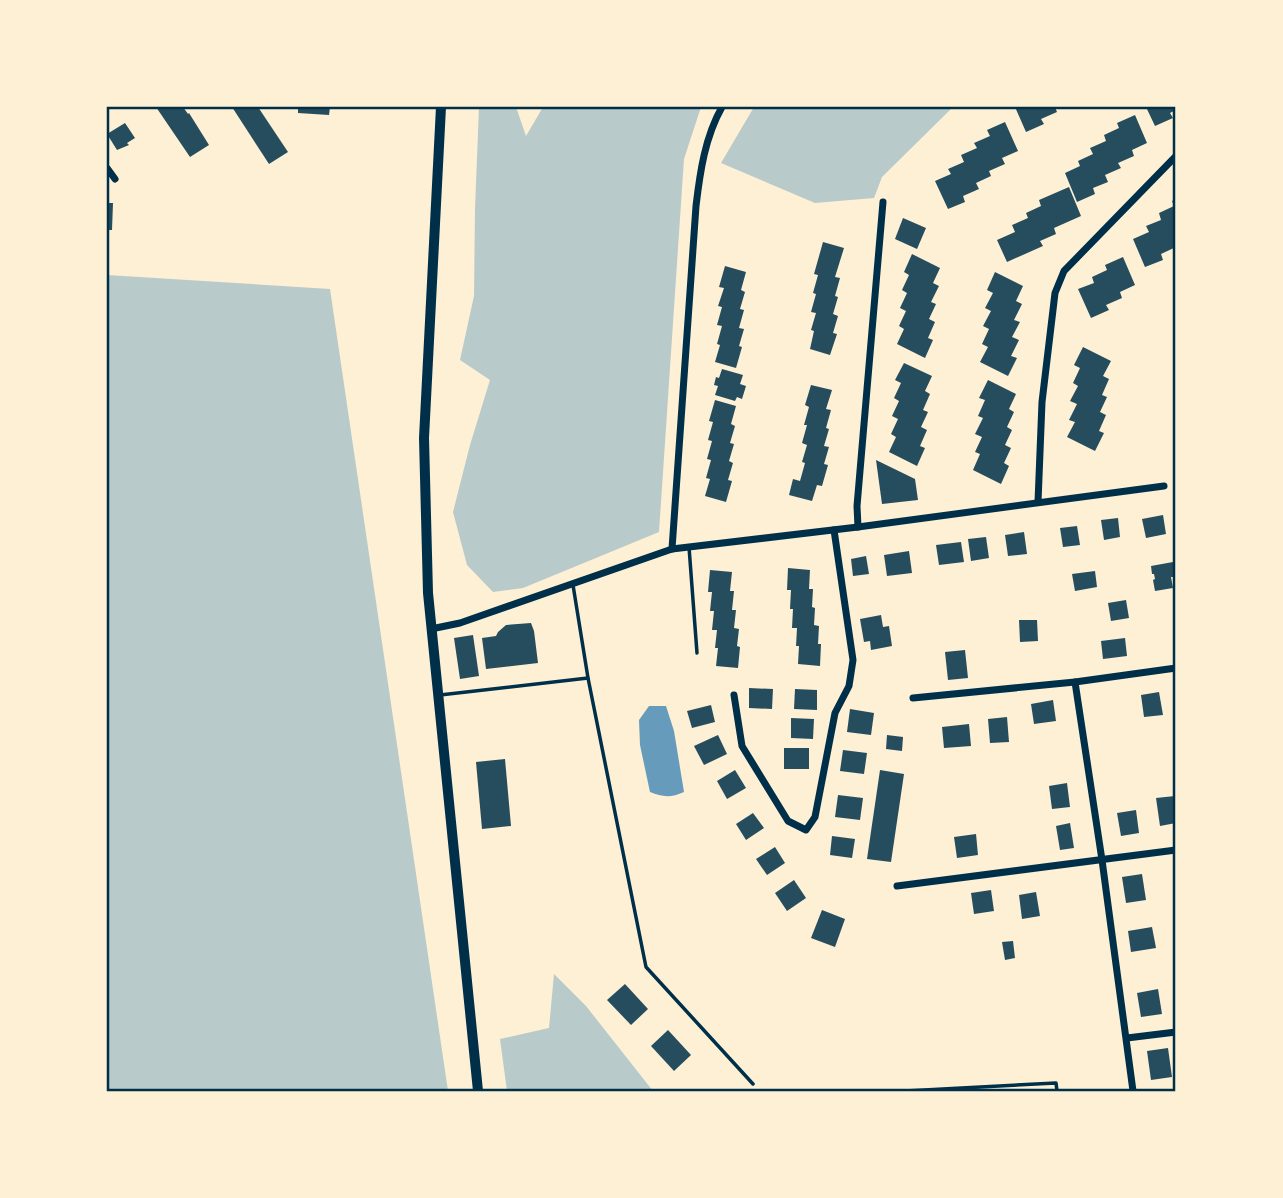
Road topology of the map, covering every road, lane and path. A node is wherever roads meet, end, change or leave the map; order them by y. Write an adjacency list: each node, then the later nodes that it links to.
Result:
1 (441, 107): 14 (street)
2 (722, 107): 12 (street)
3 (1176, 156): 8 (street)
4 (107, 168): 5 (street)
5 (115, 179)
6 (883, 202): 9 (street)
7 (1164, 486): 8 (street)
8 (1038, 502): 9 (street)
9 (858, 527): 10 (street)
10 (834, 530): 11 (street); 19 (street)
11 (689, 547): 12 (street); 15 (lane)
12 (672, 549): 13 (street)
13 (573, 584): 14 (street); 17 (lane)
14 (431, 629): 20 (street)
15 (696, 653)
16 (1176, 668): 18 (street)
17 (588, 678): 20 (lane); 27 (lane)
18 (1075, 682): 21 (street); 23 (street)
19 (734, 695)
20 (438, 696): 28 (street)
21 (912, 698)
22 (1176, 850): 23 (street)
23 (1102, 860): 24 (street); 26 (street)
24 (897, 886)
25 (1176, 1032): 26 (street)
26 (1127, 1038): 31 (street)
27 (753, 1084)
28 (478, 1091)
29 (905, 1091): 30 (lane)
30 (1057, 1091)
31 (1133, 1091)

